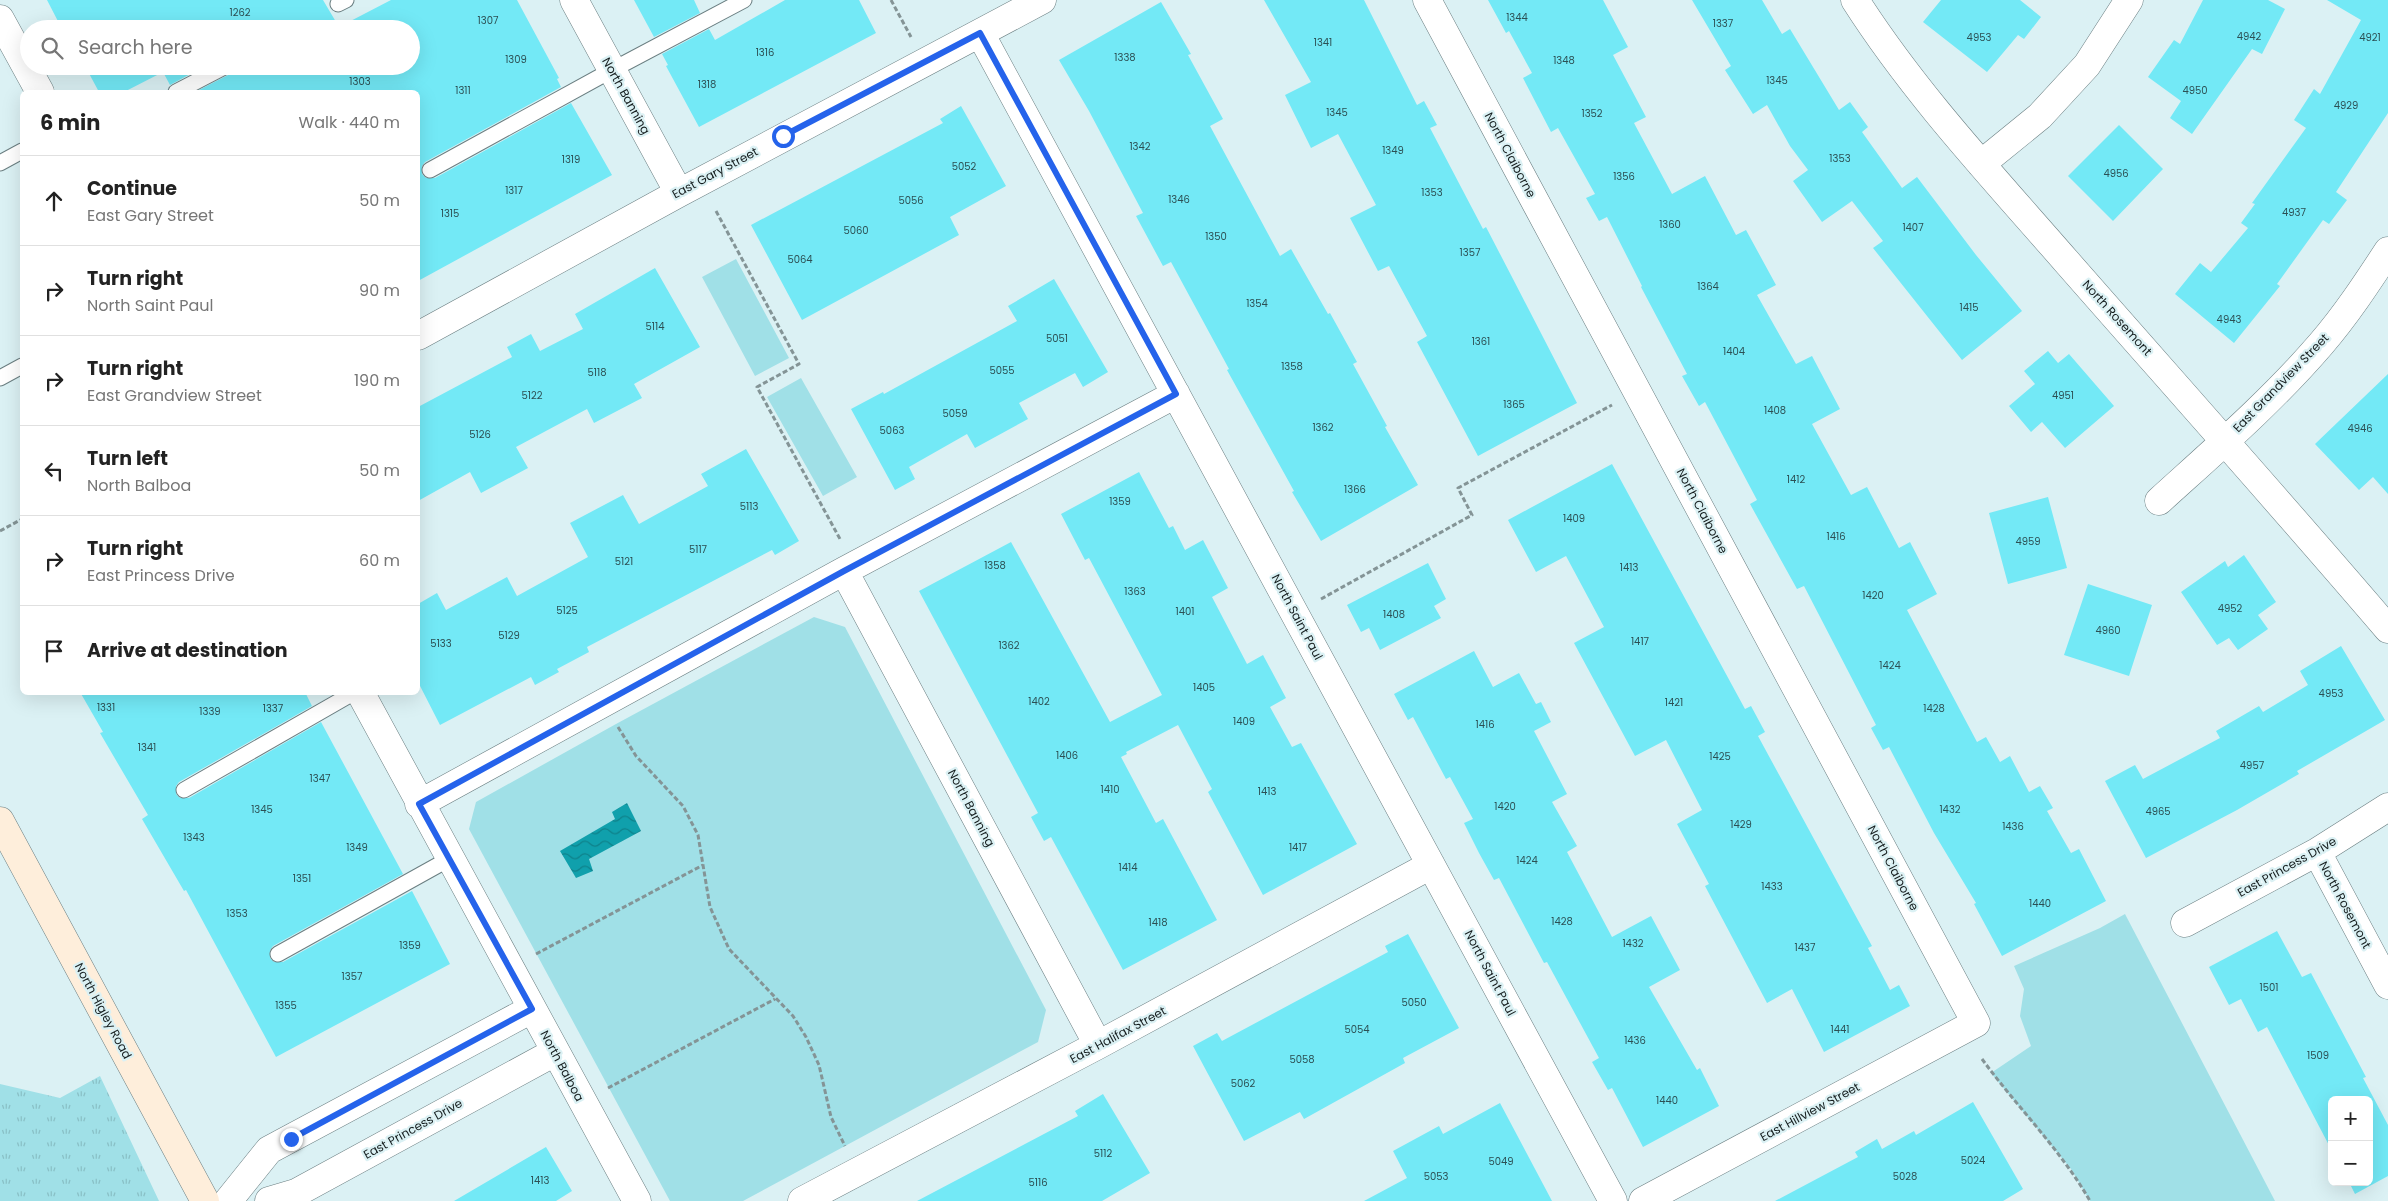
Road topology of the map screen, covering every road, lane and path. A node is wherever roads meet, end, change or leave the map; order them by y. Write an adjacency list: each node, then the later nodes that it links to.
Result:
1 (574, 0): 12 (street, North Banning)
2 (744, 0): 12 (lane)
3 (891, 0): 10 (path)
4 (1042, 0): 9 (street, East Gary Street)
5 (1427, 0): 54 (street, North Claiborne)
6 (1855, 0): 19 (street, North Rosemont)
7 (2129, 0): 19 (street)
8 (0, 19): 11 (street)
9 (980, 33): 21 (street, East Gary Street); 27 (street, North Saint Paul)
10 (914, 43)
11 (20, 56)
12 (612, 70): 20 (lane); 21 (street, North Banning)
13 (31, 75): 15 (street)
14 (209, 75): 16 (lane)
15 (39, 90)
16 (180, 90)
17 (20, 152): 18 (lane)
18 (0, 163)
19 (1981, 164): 29 (street, North Rosemont)
20 (430, 170)
21 (679, 193): 24 (street, East Gary Street)
22 (716, 212): 33 (path)
23 (2388, 251): 29 (street, East Grandview Street)
24 (420, 335)
25 (20, 367): 26 (lane)
26 (0, 378)
27 (1176, 394): 34 (street); 46 (street, North Saint Paul)
28 (1613, 404): 35 (path)
29 (2225, 440): 30 (street, East Grandview Street); 36 (street, North Rosemont)
30 (2158, 501)
31 (20, 520): 32 (path)
32 (0, 531)
33 (842, 542)
34 (844, 571): 41 (street); 55 (street, North Banning)
35 (1318, 601)
36 (2388, 628)
37 (350, 695): 40 (lane)
38 (362, 695): 41 (street, North Balboa)
39 (616, 724): 47 (path)
40 (184, 790)
41 (419, 804): 45 (street, North Balboa)
42 (2388, 807): 44 (street, East Princess Drive)
43 (0, 821): 61 (main road, North Higley Road)
44 (2316, 852): 48 (street, East Princess Drive); 51 (street, North Rosemont)
45 (448, 858): 49 (lane); 53 (street, North Balboa)
46 (1431, 864): 55 (street, East Halifax Street); 65 (street, North Saint Paul)
47 (703, 865): 50 (path); 52 (path)
48 (2185, 924)
49 (278, 954)
50 (534, 956)
51 (2388, 985)
52 (775, 999): 58 (path); 59 (path)
53 (532, 1009): 56 (street, North Balboa); 62 (street)
54 (1976, 1023): 66 (street, East Hillview Street)
55 (1098, 1045): 64 (street, East Halifax Street)
56 (555, 1052): 60 (street, North Balboa); 63 (street, East Princess Drive)
57 (1982, 1059): 67 (path)
58 (605, 1089)
59 (847, 1149)
60 (631, 1199)
61 (205, 1201)
62 (228, 1201)
63 (269, 1201)
64 (802, 1201)
65 (1613, 1201)
66 (1643, 1201)
67 (2090, 1201)

